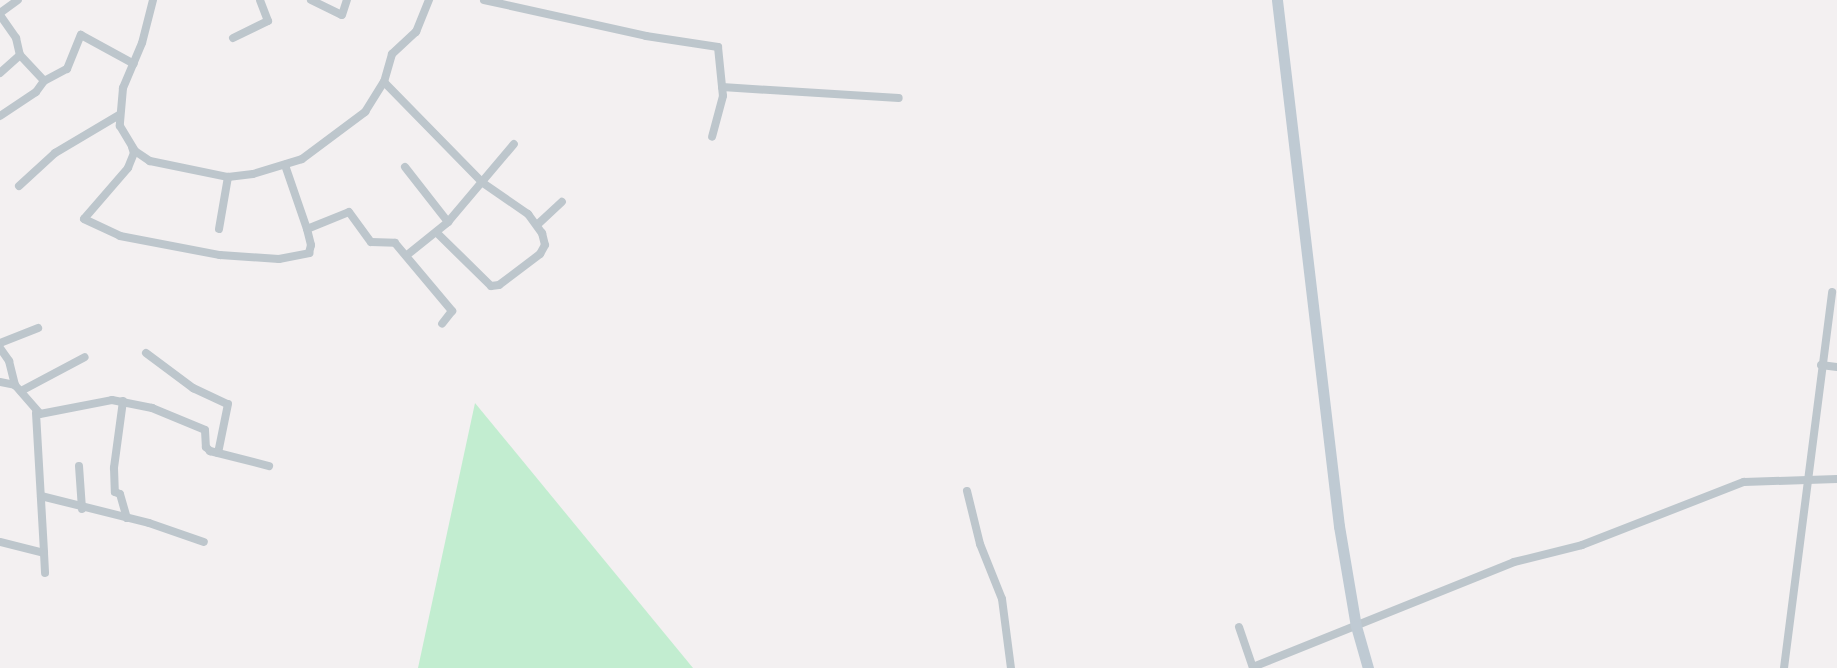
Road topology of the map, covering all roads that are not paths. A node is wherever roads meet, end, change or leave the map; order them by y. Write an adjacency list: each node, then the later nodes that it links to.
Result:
1 (18, 0): 9 (street)
2 (153, 0): 12 (street)
3 (260, 0): 10 (street)
4 (311, 0): 5 (street)
5 (347, 0)
6 (429, 0): 15 (street)
7 (484, 0): 16 (street)
8 (1277, 0): 60 (street)
9 (0, 14): 11 (street)
10 (233, 38)
11 (20, 55): 13 (street); 14 (street)
12 (134, 64): 14 (street); 18 (street)
13 (0, 73)
14 (44, 81): 19 (street)
15 (384, 82): 23 (street); 26 (street)
16 (722, 87): 17 (street); 20 (street)
17 (899, 98)
18 (119, 115): 22 (street); 27 (street)
19 (0, 116)
20 (712, 137)
21 (514, 144): 26 (street)
22 (132, 147): 25 (street); 32 (street)
23 (285, 165): 25 (street); 32 (street)
24 (405, 167): 29 (street)
25 (228, 177): 31 (street)
26 (483, 183): 29 (street); 30 (street)
27 (19, 186)
28 (562, 202): 30 (street)
29 (448, 222): 33 (street)
30 (537, 225): 33 (street)
31 (219, 229)
32 (307, 229): 34 (street)
33 (437, 233): 34 (street)
34 (407, 255): 36 (street)
35 (1832, 292): 41 (street)
36 (442, 324)
37 (38, 328): 38 (street)
38 (0, 345): 44 (street)
39 (146, 353): 47 (street)
40 (85, 357): 44 (street)
41 (1821, 365): 42 (street); 50 (street)
42 (1837, 367)
43 (0, 382): 44 (street)
44 (18, 388): 46 (street)
45 (123, 401): 46 (street); 47 (street); 55 (street)
46 (36, 413): 53 (street)
47 (218, 453): 49 (street)
48 (79, 466): 54 (street)
49 (269, 466)
50 (1810, 478): 51 (street); 60 (street); 65 (street)
51 (1837, 479)
52 (967, 491): 63 (street)
53 (41, 496): 54 (street); 58 (street)
54 (82, 509): 55 (street)
55 (127, 518): 57 (street)
56 (0, 542): 58 (street)
57 (204, 542)
58 (44, 553): 59 (street)
59 (45, 573)
60 (1356, 626): 62 (street); 64 (street)
61 (1239, 627): 62 (street)
62 (1253, 667)
63 (1011, 668)
64 (1368, 668)
65 (1784, 668)

